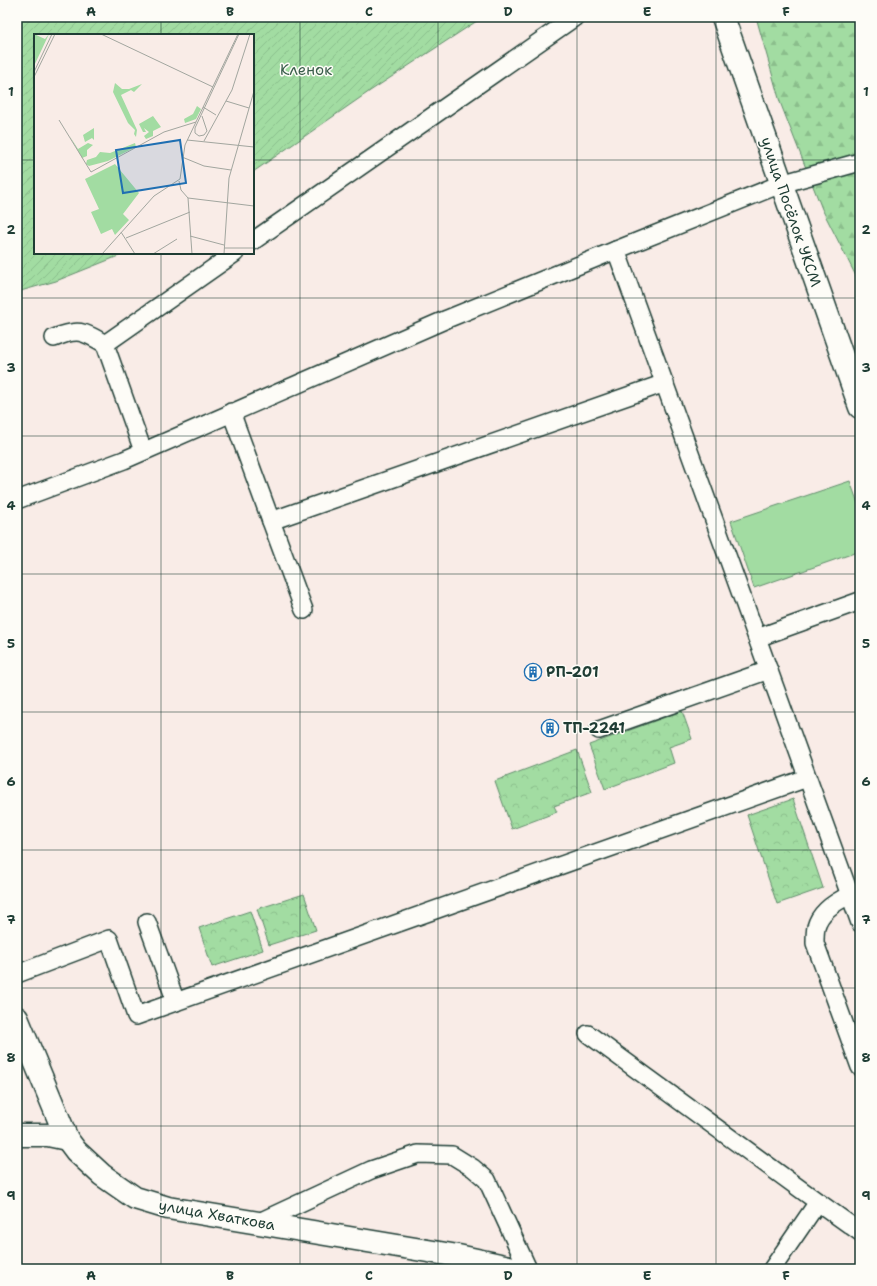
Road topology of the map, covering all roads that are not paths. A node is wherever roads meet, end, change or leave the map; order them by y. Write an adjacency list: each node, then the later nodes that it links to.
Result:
1 (575, 17): 5 (lane)
2 (722, 17): 4 (main road, улица Посёлок УКСМ)
3 (860, 162): 4 (lane)
4 (781, 184): 6 (lane); 11 (main road, улица Посёлок УКСМ)
5 (254, 240)
6 (616, 250): 10 (lane); 12 (lane)
7 (234, 254): 9 (lane)
8 (54, 338): 9 (lane)
9 (105, 344): 13 (lane)
10 (665, 383): 15 (lane); 18 (lane)
11 (860, 407)
12 (231, 412): 13 (lane); 15 (lane)
13 (143, 451): 14 (lane)
14 (17, 500)
15 (271, 521): 17 (lane)
16 (860, 601): 18 (lane)
17 (304, 610)
18 (757, 638): 19 (lane)
19 (769, 670): 20 (lane); 21 (lane)
20 (599, 730)
21 (807, 778): 22 (lane); 26 (lane)
22 (855, 893): 24 (lane); 29 (lane)
23 (147, 922): 26 (lane)
24 (860, 923)
25 (17, 974): 26 (lane)
26 (176, 1002)
27 (17, 1018): 31 (main road, улица Хваткова)
28 (588, 1034): 32 (lane)
29 (860, 1067)
30 (17, 1135): 31 (main road)
31 (67, 1139): 33 (main road, улица Хваткова)
32 (818, 1202): 34 (lane); 37 (lane)
33 (257, 1223): 35 (main road, улица Хваткова); 36 (lane)
34 (860, 1232)
35 (518, 1269)
36 (528, 1269)
37 (772, 1269)

